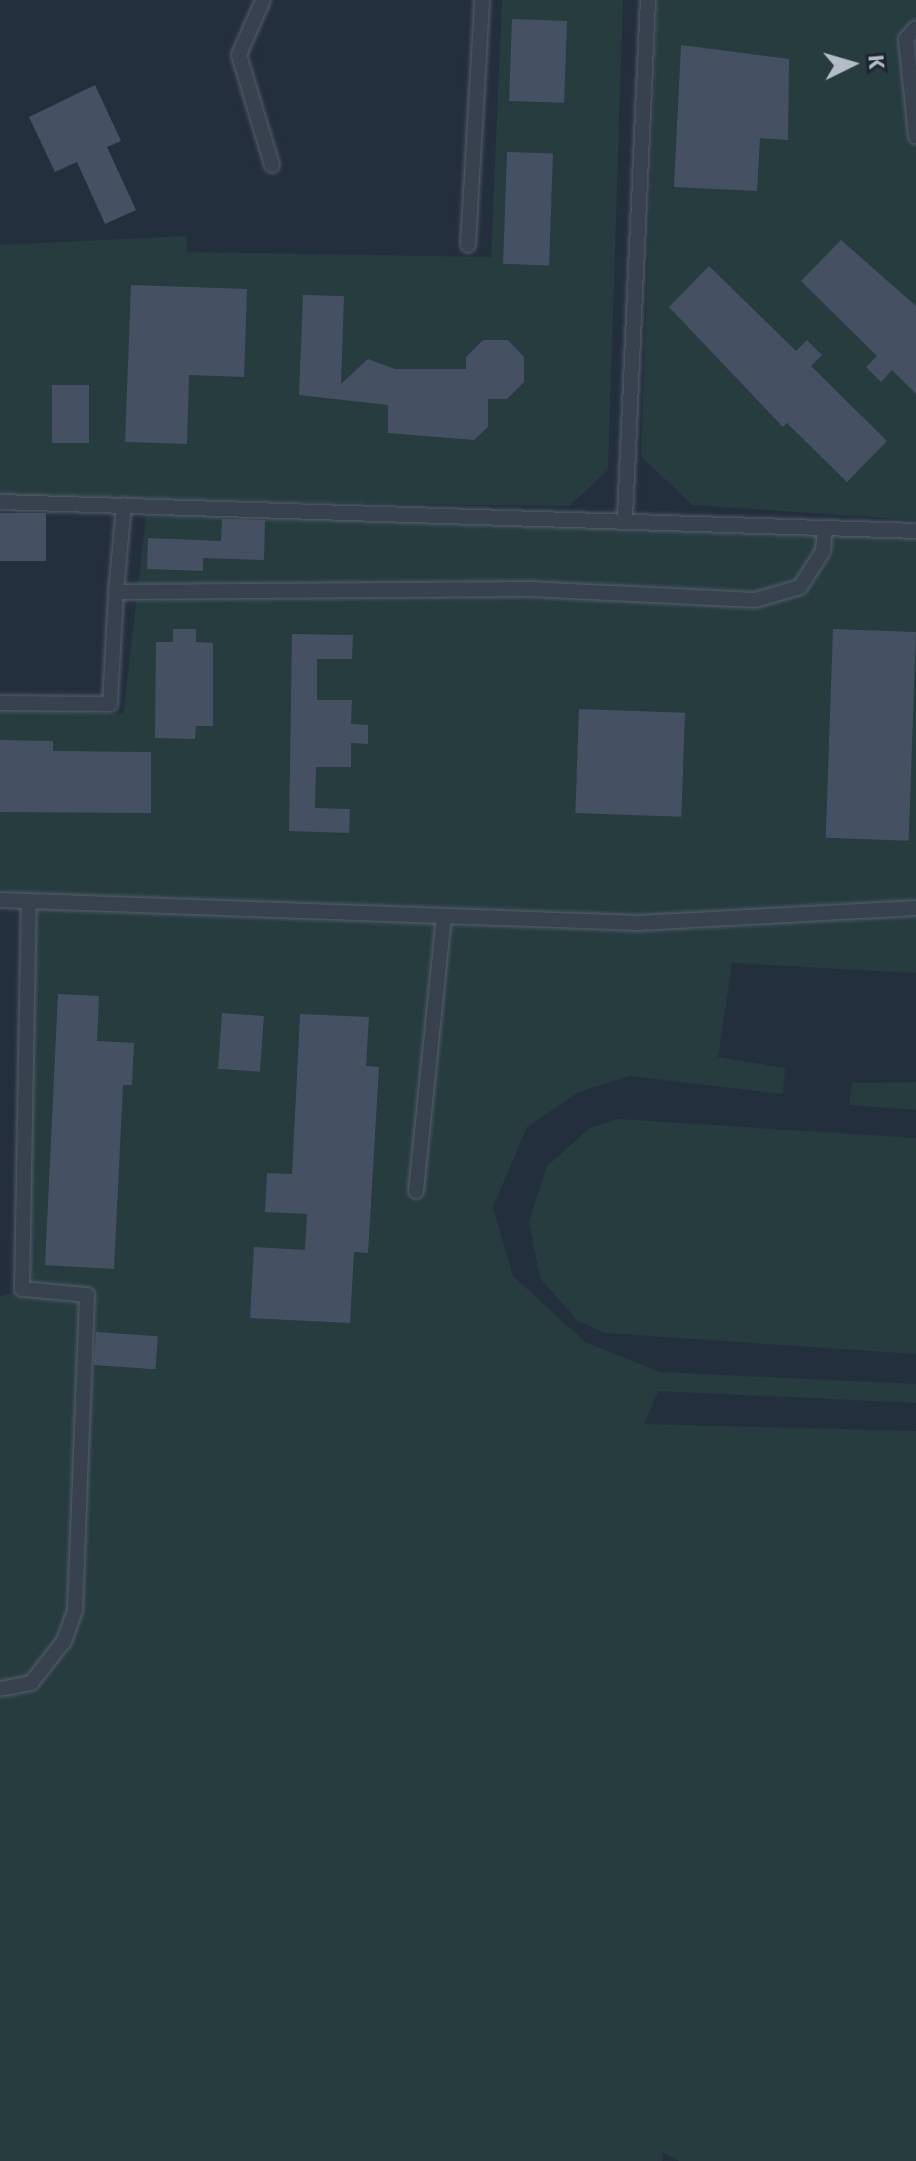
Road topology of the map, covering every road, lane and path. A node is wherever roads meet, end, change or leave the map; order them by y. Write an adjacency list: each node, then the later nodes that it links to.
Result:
1 (263, 0): 6 (lane)
2 (482, 0): 7 (lane)
3 (648, 0): 10 (lane)
4 (916, 28): 5 (lane)
5 (916, 136)
6 (272, 165)
7 (468, 245)
8 (0, 502): 9 (lane)
9 (124, 505): 10 (lane); 13 (lane)
10 (625, 518): 11 (lane)
11 (825, 528): 12 (lane); 13 (lane)
12 (916, 531)
13 (116, 592): 14 (lane)
14 (0, 703)
15 (0, 900): 16 (lane)
16 (29, 901): 18 (lane); 20 (lane)
17 (916, 908): 18 (lane)
18 (444, 916): 19 (lane)
19 (416, 1191)
20 (0, 1689)

